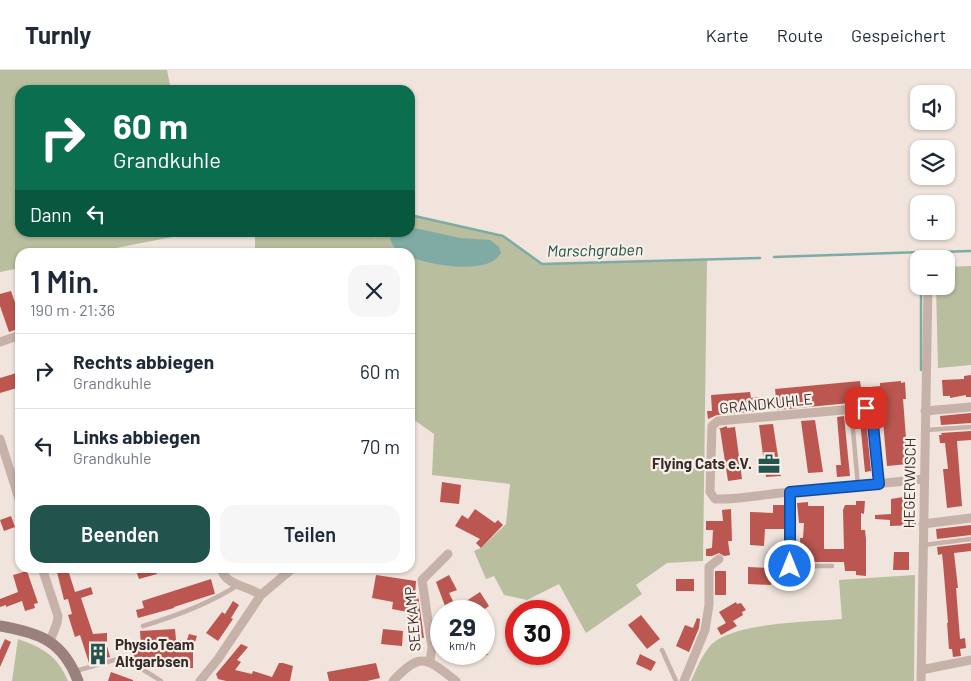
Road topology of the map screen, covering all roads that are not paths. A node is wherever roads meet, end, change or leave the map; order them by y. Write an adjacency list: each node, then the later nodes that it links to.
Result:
1 (928, 295): 5 (street, HEGERWISCH)
2 (15, 337): 3 (street)
3 (0, 342)
4 (971, 407): 5 (street)
5 (924, 411): 8 (street, HEGERWISCH)
6 (852, 419): 13 (lane)
7 (971, 427): 8 (lane)
8 (924, 430): 10 (street, HEGERWISCH)
9 (0, 439): 11 (street)
10 (924, 479): 12 (street, GRANDKUHLE); 16 (street, HEGERWISCH)
11 (15, 481)
12 (879, 484): 13 (street, GRANDKUHLE); 14 (street, GRANDKUHLE)
13 (858, 486): 14 (street, GRANDKUHLE)
14 (790, 492): 21 (street)
15 (971, 518): 16 (street)
16 (923, 524): 18 (street, HEGERWISCH)
17 (971, 539): 18 (lane)
18 (923, 545): 38 (street, HEGERWISCH)
19 (448, 554): 30 (street, SEEKAMP)
20 (719, 560): 45 (street)
21 (790, 566): 22 (lane)
22 (832, 566)
23 (44, 573): 31 (street)
24 (222, 573): 26 (street)
25 (287, 573): 27 (street)
26 (240, 585): 27 (street); 29 (lane)
27 (261, 594): 41 (street)
28 (0, 626): 31 (main road)
29 (143, 626)
30 (430, 634)
31 (50, 641): 39 (main road)
32 (662, 650): 44 (lane)
33 (122, 658): 39 (lane)
34 (971, 660): 38 (street)
35 (430, 662): 42 (street)
36 (434, 665): 43 (street)
37 (142, 669): 40 (lane)
38 (921, 670): 46 (street, HEGERWISCH)
39 (76, 676)
40 (161, 681)
41 (201, 681)
42 (393, 681)
43 (456, 681)
44 (676, 681)
45 (684, 681)
46 (921, 681)

